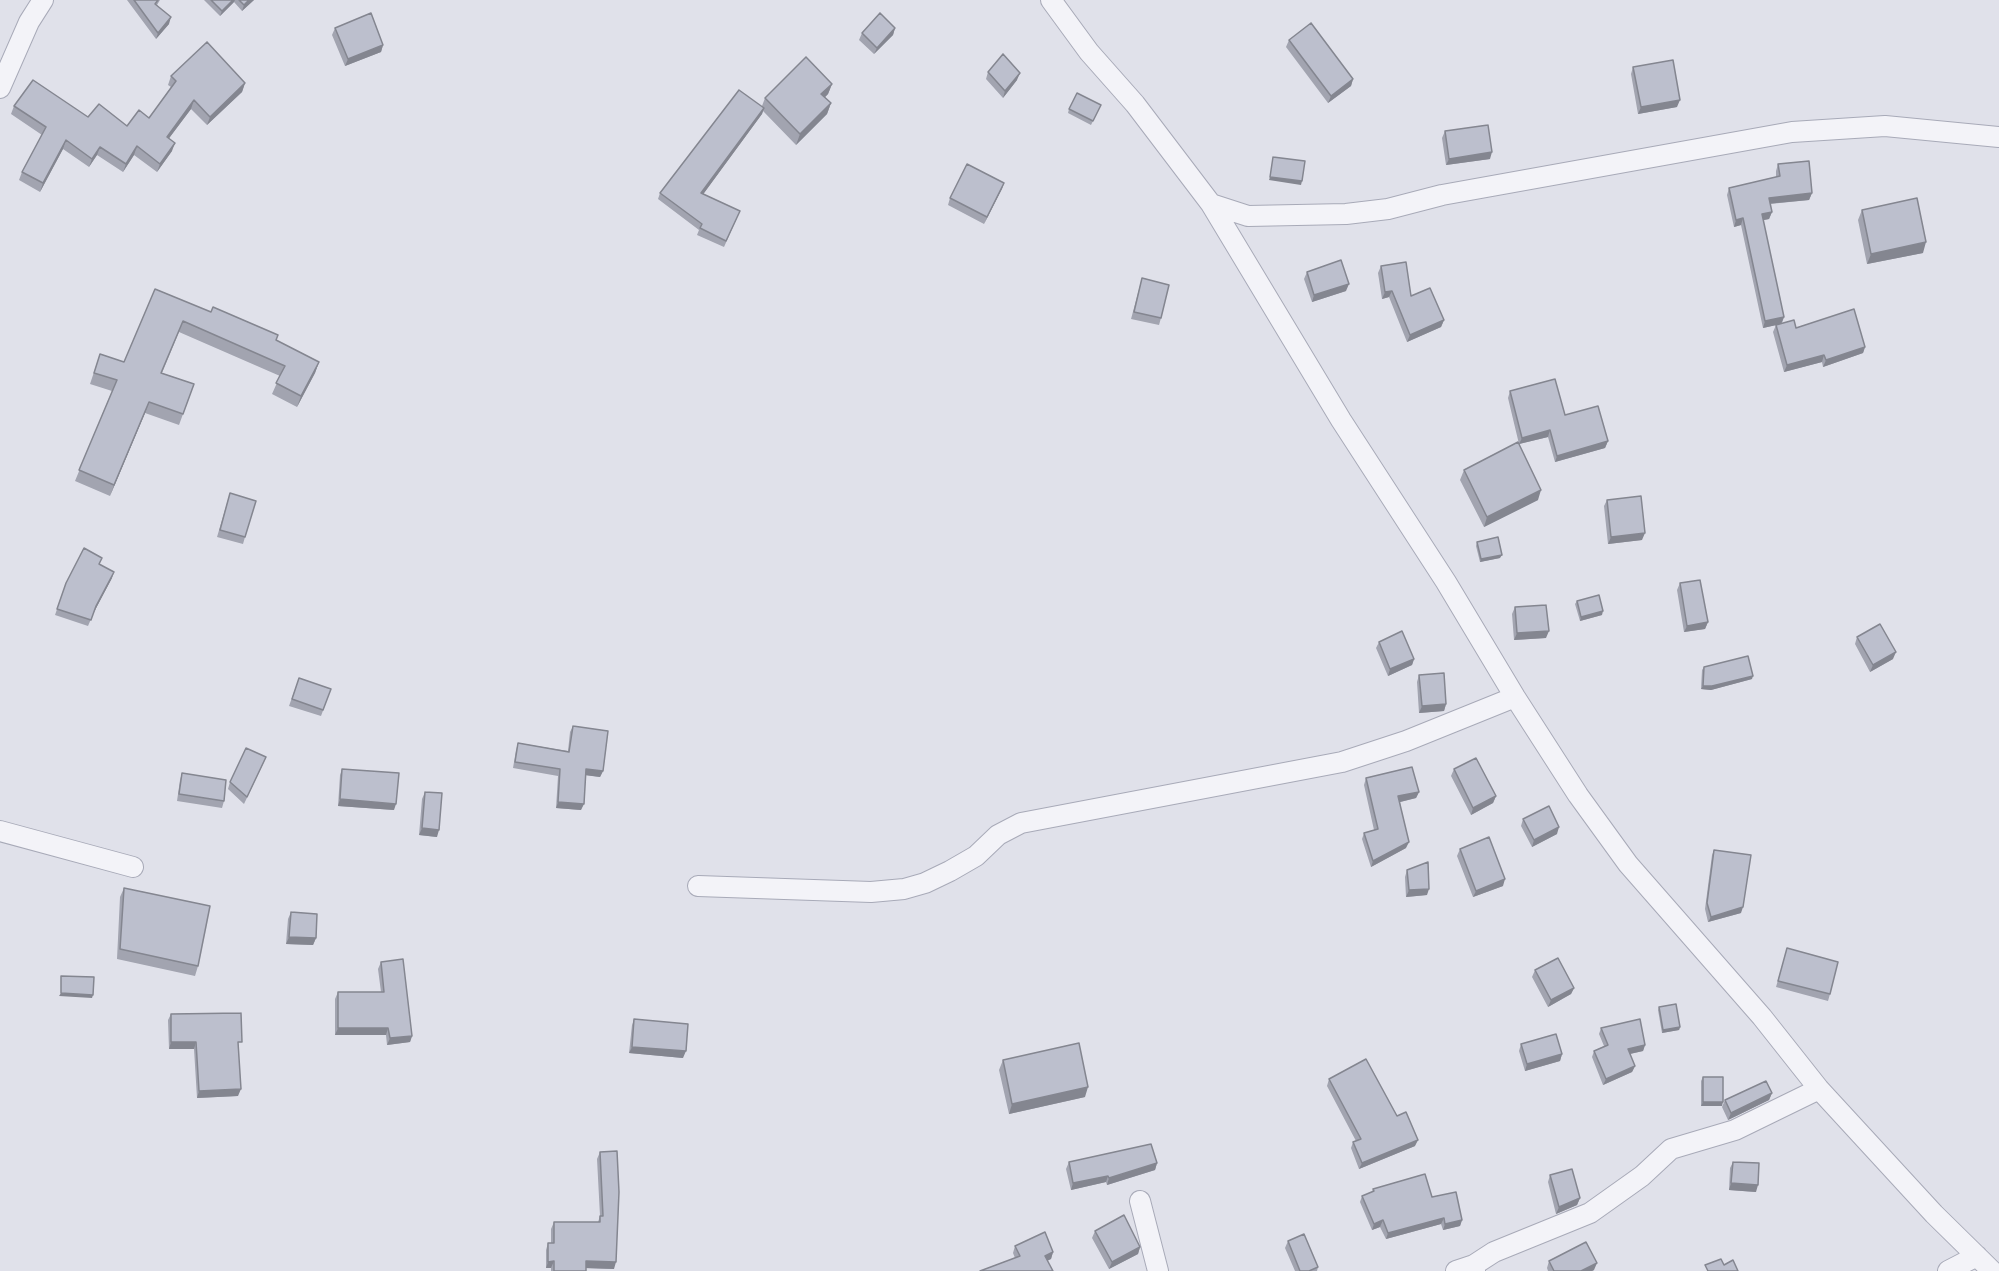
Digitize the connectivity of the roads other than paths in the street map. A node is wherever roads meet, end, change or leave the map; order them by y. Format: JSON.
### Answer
{"nodes":[{"id":1,"x":43,"y":0,"type":"edge"},
{"id":2,"x":1051,"y":0,"type":"edge"},
{"id":3,"x":0,"y":88,"type":"edge"},
{"id":4,"x":1999,"y":137,"type":"edge"},
{"id":5,"x":1211,"y":204,"type":"junction"},
{"id":6,"x":1515,"y":697,"type":"junction"},
{"id":7,"x":0,"y":831,"type":"edge"},
{"id":8,"x":133,"y":867,"type":"dead end"},
{"id":9,"x":698,"y":886,"type":"dead end"},
{"id":10,"x":1820,"y":1089,"type":"junction"},
{"id":11,"x":1140,"y":1201,"type":"dead end"},
{"id":12,"x":1977,"y":1256,"type":"junction"},
{"id":13,"x":1468,"y":1269,"type":"edge"},
{"id":14,"x":1158,"y":1271,"type":"edge"},
{"id":15,"x":1948,"y":1271,"type":"edge"},
{"id":16,"x":1992,"y":1271,"type":"edge"}],
"edges":[{"from":1,"to":3,"type":"street"},
{"from":2,"to":5,"type":"street"},
{"from":4,"to":5,"type":"street"},
{"from":5,"to":6,"type":"street"},
{"from":6,"to":9,"type":"street"},
{"from":6,"to":10,"type":"street"},
{"from":7,"to":8,"type":"street"},
{"from":10,"to":12,"type":"street"},
{"from":10,"to":13,"type":"street"},
{"from":11,"to":14,"type":"street"},
{"from":12,"to":15,"type":"street"},
{"from":12,"to":16,"type":"street"}]}
